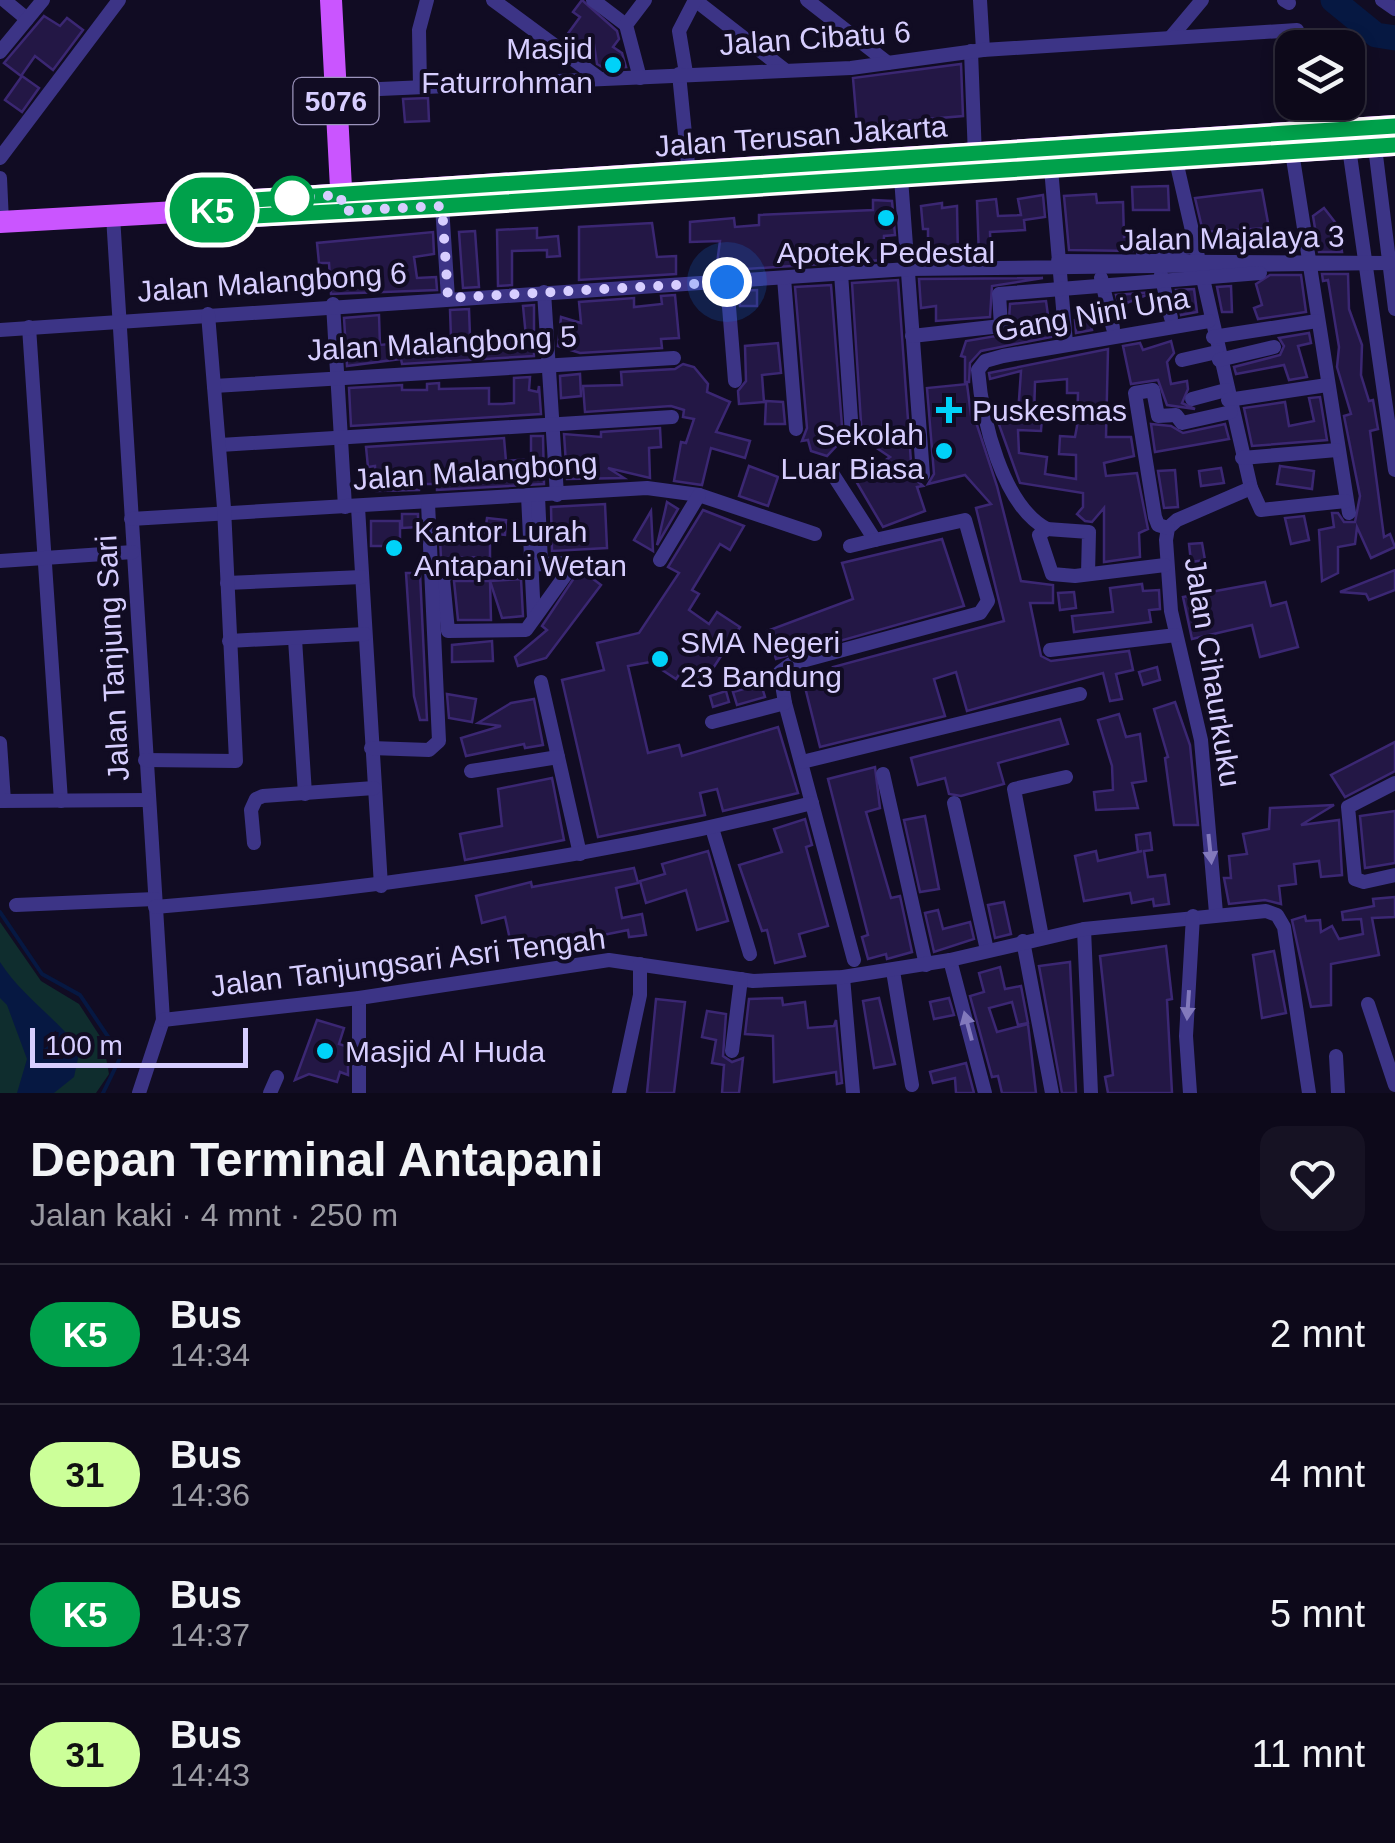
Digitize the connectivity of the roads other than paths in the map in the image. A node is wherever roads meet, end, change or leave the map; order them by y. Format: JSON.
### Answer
{"nodes":[{"id":1,"x":4,"y":0,"type":"edge"},
{"id":2,"x":43,"y":0,"type":"edge"},
{"id":3,"x":331,"y":0,"type":"edge"},
{"id":4,"x":426,"y":0,"type":"edge"},
{"id":5,"x":493,"y":0,"type":"edge"},
{"id":6,"x":593,"y":0,"type":"edge"},
{"id":7,"x":645,"y":0,"type":"edge"},
{"id":8,"x":695,"y":0,"type":"edge"},
{"id":9,"x":807,"y":0,"type":"edge"},
{"id":10,"x":980,"y":0,"type":"edge"},
{"id":11,"x":1202,"y":0,"type":"edge"},
{"id":12,"x":1382,"y":0,"type":"edge"},
{"id":13,"x":112,"y":2,"type":"edge"},
{"id":14,"x":1395,"y":10,"type":"edge"},
{"id":15,"x":27,"y":19,"type":"junction"},
{"id":16,"x":626,"y":25,"type":"junction"},
{"id":17,"x":1275,"y":31,"type":"edge"},
{"id":18,"x":1171,"y":37,"type":"junction"},
{"id":19,"x":977,"y":50,"type":"junction"},
{"id":20,"x":0,"y":52,"type":"edge"},
{"id":21,"x":888,"y":63,"type":"junction"},
{"id":22,"x":785,"y":71,"type":"junction"},
{"id":23,"x":682,"y":74,"type":"junction"},
{"id":24,"x":640,"y":78,"type":"junction"},
{"id":25,"x":600,"y":79,"type":"junction"},
{"id":26,"x":420,"y":87,"type":"junction"},
{"id":27,"x":336,"y":91,"type":"junction"},
{"id":28,"x":1395,"y":126,"type":"edge"},
{"id":29,"x":1291,"y":143,"type":"junction"},
{"id":30,"x":1385,"y":146,"type":"edge"},
{"id":31,"x":1349,"y":148,"type":"junction"},
{"id":32,"x":1174,"y":150,"type":"junction"},
{"id":33,"x":0,"y":158,"type":"edge"},
{"id":34,"x":976,"y":164,"type":"junction"},
{"id":35,"x":1050,"y":168,"type":"junction"},
{"id":36,"x":689,"y":174,"type":"junction"},
{"id":37,"x":0,"y":178,"type":"edge"},
{"id":38,"x":902,"y":178,"type":"junction"},
{"id":39,"x":518,"y":194,"type":"junction"},
{"id":40,"x":342,"y":203,"type":"junction"},
{"id":41,"x":442,"y":206,"type":"junction"},
{"id":42,"x":114,"y":216,"type":"junction"},
{"id":43,"x":1,"y":222,"type":"edge"},
{"id":44,"x":1194,"y":247,"type":"junction"},
{"id":45,"x":1156,"y":252,"type":"junction"},
{"id":46,"x":1096,"y":258,"type":"junction"},
{"id":47,"x":1058,"y":261,"type":"junction"},
{"id":48,"x":1389,"y":263,"type":"junction"},
{"id":49,"x":908,"y":269,"type":"junction"},
{"id":50,"x":841,"y":273,"type":"junction"},
{"id":51,"x":784,"y":278,"type":"junction"},
{"id":52,"x":727,"y":282,"type":"junction"},
{"id":53,"x":544,"y":292,"type":"junction"},
{"id":54,"x":448,"y":298,"type":"junction"},
{"id":55,"x":333,"y":304,"type":"junction"},
{"id":56,"x":1395,"y":308,"type":"edge"},
{"id":57,"x":208,"y":314,"type":"junction"},
{"id":58,"x":1171,"y":318,"type":"dead end"},
{"id":59,"x":120,"y":320,"type":"junction"},
{"id":60,"x":1209,"y":320,"type":"junction"},
{"id":61,"x":1317,"y":321,"type":"junction"},
{"id":62,"x":29,"y":327,"type":"junction"},
{"id":63,"x":1113,"y":328,"type":"dead end"},
{"id":64,"x":0,"y":330,"type":"edge"},
{"id":65,"x":912,"y":336,"type":"junction"},
{"id":66,"x":1066,"y":343,"type":"junction"},
{"id":67,"x":1274,"y":347,"type":"dead end"},
{"id":68,"x":1216,"y":349,"type":"junction"},
{"id":69,"x":674,"y":358,"type":"dead end"},
{"id":70,"x":1182,"y":360,"type":"dead end"},
{"id":71,"x":547,"y":364,"type":"junction"},
{"id":72,"x":336,"y":376,"type":"junction"},
{"id":73,"x":734,"y":381,"type":"dead end"},
{"id":74,"x":1327,"y":385,"type":"junction"},
{"id":75,"x":214,"y":386,"type":"junction"},
{"id":76,"x":1192,"y":399,"type":"dead end"},
{"id":77,"x":1228,"y":401,"type":"junction"},
{"id":78,"x":672,"y":416,"type":"dead end"},
{"id":79,"x":551,"y":425,"type":"junction"},
{"id":80,"x":796,"y":429,"type":"dead end"},
{"id":81,"x":852,"y":434,"type":"dead end"},
{"id":82,"x":340,"y":438,"type":"junction"},
{"id":83,"x":220,"y":445,"type":"junction"},
{"id":84,"x":1337,"y":450,"type":"junction"},
{"id":85,"x":1242,"y":458,"type":"junction"},
{"id":86,"x":830,"y":470,"type":"dead end"},
{"id":87,"x":1395,"y":470,"type":"edge"},
{"id":88,"x":923,"y":475,"type":"dead end"},
{"id":89,"x":1251,"y":488,"type":"junction"},
{"id":90,"x":557,"y":494,"type":"junction"},
{"id":91,"x":699,"y":495,"type":"junction"},
{"id":92,"x":533,"y":496,"type":"junction"},
{"id":93,"x":428,"y":503,"type":"junction"},
{"id":94,"x":352,"y":507,"type":"junction"},
{"id":95,"x":225,"y":514,"type":"junction"},
{"id":96,"x":131,"y":519,"type":"junction"},
{"id":97,"x":1168,"y":528,"type":"junction"},
{"id":98,"x":1047,"y":529,"type":"junction"},
{"id":99,"x":815,"y":534,"type":"dead end"},
{"id":100,"x":874,"y":540,"type":"junction"},
{"id":101,"x":850,"y":546,"type":"dead end"},
{"id":102,"x":133,"y":552,"type":"junction"},
{"id":103,"x":46,"y":559,"type":"junction"},
{"id":104,"x":660,"y":560,"type":"dead end"},
{"id":105,"x":0,"y":561,"type":"edge"},
{"id":106,"x":536,"y":564,"type":"junction"},
{"id":107,"x":1166,"y":565,"type":"junction"},
{"id":108,"x":1088,"y":574,"type":"junction"},
{"id":109,"x":362,"y":577,"type":"junction"},
{"id":110,"x":227,"y":583,"type":"junction"},
{"id":111,"x":534,"y":619,"type":"junction"},
{"id":112,"x":364,"y":634,"type":"junction"},
{"id":113,"x":1176,"y":636,"type":"junction"},
{"id":114,"x":295,"y":639,"type":"junction"},
{"id":115,"x":229,"y":641,"type":"junction"},
{"id":116,"x":1050,"y":650,"type":"dead end"},
{"id":117,"x":540,"y":682,"type":"dead end"},
{"id":118,"x":1080,"y":694,"type":"dead end"},
{"id":119,"x":784,"y":702,"type":"junction"},
{"id":120,"x":712,"y":722,"type":"dead end"},
{"id":121,"x":0,"y":743,"type":"edge"},
{"id":122,"x":372,"y":755,"type":"junction"},
{"id":123,"x":558,"y":757,"type":"junction"},
{"id":124,"x":146,"y":760,"type":"junction"},
{"id":125,"x":802,"y":762,"type":"junction"},
{"id":126,"x":471,"y":771,"type":"dead end"},
{"id":127,"x":883,"y":774,"type":"dead end"},
{"id":128,"x":1066,"y":777,"type":"dead end"},
{"id":129,"x":1395,"y":782,"type":"edge"},
{"id":130,"x":374,"y":788,"type":"junction"},
{"id":131,"x":304,"y":794,"type":"junction"},
{"id":132,"x":148,"y":800,"type":"junction"},
{"id":133,"x":2,"y":801,"type":"edge"},
{"id":134,"x":61,"y":801,"type":"junction"},
{"id":135,"x":954,"y":802,"type":"dead end"},
{"id":136,"x":812,"y":803,"type":"junction"},
{"id":137,"x":712,"y":828,"type":"junction"},
{"id":138,"x":254,"y":843,"type":"dead end"},
{"id":139,"x":580,"y":854,"type":"junction"},
{"id":140,"x":1395,"y":875,"type":"edge"},
{"id":141,"x":381,"y":886,"type":"junction"},
{"id":142,"x":155,"y":903,"type":"junction"},
{"id":143,"x":16,"y":905,"type":"dead end"},
{"id":144,"x":1216,"y":913,"type":"junction"},
{"id":145,"x":1193,"y":916,"type":"junction"},
{"id":146,"x":1084,"y":930,"type":"junction"},
{"id":147,"x":1042,"y":937,"type":"junction"},
{"id":148,"x":1023,"y":941,"type":"junction"},
{"id":149,"x":987,"y":950,"type":"junction"},
{"id":150,"x":750,"y":954,"type":"dead end"},
{"id":151,"x":854,"y":960,"type":"dead end"},
{"id":152,"x":950,"y":960,"type":"junction"},
{"id":153,"x":926,"y":964,"type":"junction"},
{"id":154,"x":640,"y":968,"type":"junction"},
{"id":155,"x":893,"y":970,"type":"junction"},
{"id":156,"x":741,"y":979,"type":"junction"},
{"id":157,"x":843,"y":980,"type":"junction"},
{"id":158,"x":358,"y":998,"type":"junction"},
{"id":159,"x":1368,"y":1004,"type":"dead end"},
{"id":160,"x":163,"y":1020,"type":"junction"},
{"id":161,"x":732,"y":1051,"type":"dead end"},
{"id":162,"x":1336,"y":1056,"type":"dead end"},
{"id":163,"x":277,"y":1077,"type":"dead end"},
{"id":164,"x":912,"y":1085,"type":"dead end"},
{"id":165,"x":1395,"y":1086,"type":"edge"},
{"id":166,"x":139,"y":1093,"type":"edge"},
{"id":167,"x":270,"y":1093,"type":"edge"},
{"id":168,"x":359,"y":1093,"type":"edge"},
{"id":169,"x":619,"y":1093,"type":"edge"},
{"id":170,"x":853,"y":1093,"type":"edge"},
{"id":171,"x":985,"y":1093,"type":"edge"},
{"id":172,"x":1052,"y":1093,"type":"edge"},
{"id":173,"x":1091,"y":1093,"type":"edge"},
{"id":174,"x":1190,"y":1093,"type":"edge"},
{"id":175,"x":1310,"y":1093,"type":"edge"},
{"id":176,"x":1338,"y":1093,"type":"edge"}],
"edges":[{"from":1,"to":15,"type":"street"},
{"from":2,"to":15,"type":"street"},
{"from":3,"to":27,"type":"main road","number":"5076"},
{"from":4,"to":26,"type":"street"},
{"from":5,"to":25,"type":"street"},
{"from":6,"to":16,"type":"street"},
{"from":7,"to":16,"type":"street"},
{"from":8,"to":22,"type":"street"},
{"from":8,"to":23,"type":"street"},
{"from":9,"to":21,"type":"street"},
{"from":10,"to":19,"type":"street"},
{"from":11,"to":18,"type":"street"},
{"from":12,"to":14,"type":"street"},
{"from":13,"to":33,"type":"street"},
{"from":15,"to":20,"type":"street"},
{"from":16,"to":24,"type":"street"},
{"from":17,"to":18,"type":"street","name":"Jalan Cibatu 6"},
{"from":18,"to":19,"type":"street","name":"Jalan Cibatu 6"},
{"from":19,"to":21,"type":"street","name":"Jalan Cibatu 6"},
{"from":19,"to":34,"type":"street"},
{"from":21,"to":22,"type":"street","name":"Jalan Cibatu 6"},
{"from":22,"to":23,"type":"street","name":"Jalan Cibatu 6"},
{"from":23,"to":24,"type":"street","name":"Jalan Cibatu 6"},
{"from":23,"to":36,"type":"street"},
{"from":24,"to":25,"type":"street","name":"Jalan Cibatu 6"},
{"from":25,"to":26,"type":"street","name":"Jalan Cibatu 6"},
{"from":26,"to":27,"type":"street","name":"Jalan Cibatu 6"},
{"from":27,"to":40,"type":"main road","number":"5076"},
{"from":28,"to":29,"type":"main road","name":"Jalan Terusan Jakarta"},
{"from":29,"to":31,"type":"main road","name":"Jalan Terusan Jakarta"},
{"from":29,"to":32,"type":"main road","name":"Jalan Terusan Jakarta"},
{"from":29,"to":61,"type":"street"},
{"from":30,"to":31,"type":"main road","name":"Jalan Terusan Jakarta"},
{"from":30,"to":48,"type":"street"},
{"from":31,"to":87,"type":"street"},
{"from":32,"to":34,"type":"main road","name":"Jalan Terusan Jakarta"},
{"from":32,"to":35,"type":"main road","name":"Jalan Terusan Jakarta"},
{"from":32,"to":44,"type":"street"},
{"from":34,"to":35,"type":"main road","name":"Jalan Terusan Jakarta"},
{"from":34,"to":36,"type":"main road","name":"Jalan Terusan Jakarta"},
{"from":34,"to":38,"type":"main road","name":"Jalan Terusan Jakarta"},
{"from":35,"to":47,"type":"street"},
{"from":36,"to":39,"type":"main road","name":"Jalan Terusan Jakarta"},
{"from":37,"to":43,"type":"street"},
{"from":38,"to":39,"type":"main road","name":"Jalan Terusan Jakarta"},
{"from":38,"to":49,"type":"street"},
{"from":39,"to":40,"type":"main road","name":"Jalan Terusan Jakarta"},
{"from":39,"to":41,"type":"main road","name":"Jalan Terusan Jakarta"},
{"from":40,"to":41,"type":"main road","name":"Jalan Terusan Jakarta"},
{"from":40,"to":42,"type":"main road","name":"Jalan Terusan Jakarta"},
{"from":41,"to":54,"type":"street"},
{"from":42,"to":43,"type":"main road","name":"Jalan Terusan Jakarta"},
{"from":42,"to":59,"type":"street","name":"Jalan Tanjung Sari"},
{"from":44,"to":45,"type":"street","name":"Jalan Majalaya 3"},
{"from":44,"to":60,"type":"street"},
{"from":45,"to":46,"type":"street","name":"Jalan Majalaya 3"},
{"from":45,"to":58,"type":"street"},
{"from":46,"to":47,"type":"street","name":"Jalan Majalaya 3"},
{"from":46,"to":63,"type":"street"},
{"from":47,"to":48,"type":"street","name":"Jalan Majalaya 3"},
{"from":47,"to":66,"type":"street"},
{"from":48,"to":49,"type":"street","name":"Jalan Majalaya 3"},
{"from":48,"to":56,"type":"street"},
{"from":48,"to":65,"type":"street"},
{"from":49,"to":50,"type":"street","name":"Jalan Malangbong 6"},
{"from":49,"to":65,"type":"street"},
{"from":50,"to":51,"type":"street","name":"Jalan Malangbong 6"},
{"from":50,"to":81,"type":"street"},
{"from":51,"to":52,"type":"street","name":"Jalan Malangbong 6"},
{"from":51,"to":80,"type":"street"},
{"from":52,"to":53,"type":"street","name":"Jalan Malangbong 6"},
{"from":52,"to":73,"type":"street"},
{"from":53,"to":54,"type":"street","name":"Jalan Malangbong 6"},
{"from":53,"to":71,"type":"street"},
{"from":54,"to":55,"type":"street","name":"Jalan Malangbong 6"},
{"from":55,"to":57,"type":"street","name":"Jalan Malangbong 6"},
{"from":55,"to":72,"type":"street"},
{"from":57,"to":59,"type":"street","name":"Jalan Malangbong 6"},
{"from":57,"to":75,"type":"street"},
{"from":59,"to":62,"type":"street","name":"Jalan Malangbong 6"},
{"from":59,"to":96,"type":"street","name":"Jalan Tanjung Sari"},
{"from":60,"to":66,"type":"street","name":"Gang Nini Una"},
{"from":60,"to":68,"type":"street"},
{"from":61,"to":68,"type":"street"},
{"from":61,"to":74,"type":"street"},
{"from":62,"to":64,"type":"street","name":"Jalan Malangbong 6"},
{"from":62,"to":103,"type":"street"},
{"from":65,"to":88,"type":"street"},
{"from":66,"to":98,"type":"street","name":"Gang Nini Una"},
{"from":67,"to":68,"type":"street"},
{"from":68,"to":70,"type":"street"},
{"from":68,"to":77,"type":"street"},
{"from":69,"to":71,"type":"street","name":"Jalan Malangbong 5"},
{"from":71,"to":72,"type":"street","name":"Jalan Malangbong 5"},
{"from":71,"to":79,"type":"street"},
{"from":72,"to":75,"type":"street","name":"Jalan Malangbong 5"},
{"from":72,"to":82,"type":"street"},
{"from":74,"to":77,"type":"street"},
{"from":74,"to":84,"type":"street"},
{"from":75,"to":83,"type":"street"},
{"from":76,"to":77,"type":"street"},
{"from":77,"to":85,"type":"street"},
{"from":77,"to":97,"type":"street"},
{"from":78,"to":79,"type":"street"},
{"from":79,"to":82,"type":"street"},
{"from":79,"to":90,"type":"street"},
{"from":82,"to":83,"type":"street"},
{"from":82,"to":94,"type":"street"},
{"from":83,"to":95,"type":"street"},
{"from":84,"to":85,"type":"street"},
{"from":84,"to":89,"type":"street"},
{"from":85,"to":89,"type":"street"},
{"from":86,"to":100,"type":"street"},
{"from":89,"to":97,"type":"street","name":"Jalan Cihaurkuku"},
{"from":90,"to":91,"type":"street","name":"Jalan Malangbong"},
{"from":90,"to":92,"type":"street","name":"Jalan Malangbong"},
{"from":91,"to":99,"type":"street","name":"Jalan Malangbong"},
{"from":91,"to":104,"type":"street"},
{"from":92,"to":93,"type":"street","name":"Jalan Malangbong"},
{"from":92,"to":106,"type":"street"},
{"from":93,"to":94,"type":"street","name":"Jalan Malangbong"},
{"from":93,"to":122,"type":"street"},
{"from":94,"to":95,"type":"street","name":"Jalan Malangbong"},
{"from":94,"to":109,"type":"street"},
{"from":95,"to":96,"type":"street","name":"Jalan Malangbong"},
{"from":95,"to":110,"type":"street"},
{"from":96,"to":102,"type":"street","name":"Jalan Tanjung Sari"},
{"from":97,"to":107,"type":"street","name":"Jalan Cihaurkuku"},
{"from":98,"to":108,"type":"street"},
{"from":98,"to":108,"type":"street"},
{"from":100,"to":101,"type":"street"},
{"from":100,"to":119,"type":"street"},
{"from":102,"to":103,"type":"street"},
{"from":102,"to":124,"type":"street","name":"Jalan Tanjung Sari"},
{"from":103,"to":105,"type":"street"},
{"from":103,"to":134,"type":"street"},
{"from":106,"to":111,"type":"street"},
{"from":106,"to":111,"type":"street"},
{"from":106,"to":111,"type":"street"},
{"from":107,"to":108,"type":"street"},
{"from":107,"to":113,"type":"street","name":"Jalan Cihaurkuku"},
{"from":109,"to":110,"type":"street"},
{"from":109,"to":112,"type":"street"},
{"from":110,"to":115,"type":"street"},
{"from":112,"to":114,"type":"street"},
{"from":112,"to":122,"type":"street"},
{"from":113,"to":116,"type":"street"},
{"from":113,"to":144,"type":"street","name":"Jalan Cihaurkuku","one_way":true},
{"from":114,"to":115,"type":"street"},
{"from":114,"to":131,"type":"street"},
{"from":115,"to":124,"type":"street"},
{"from":117,"to":123,"type":"street"},
{"from":118,"to":125,"type":"street"},
{"from":119,"to":120,"type":"street"},
{"from":119,"to":125,"type":"street"},
{"from":121,"to":133,"type":"street"},
{"from":122,"to":130,"type":"street"},
{"from":123,"to":126,"type":"street"},
{"from":123,"to":139,"type":"street"},
{"from":124,"to":132,"type":"street","name":"Jalan Tanjung Sari"},
{"from":125,"to":136,"type":"street"},
{"from":127,"to":153,"type":"street"},
{"from":128,"to":147,"type":"street"},
{"from":129,"to":140,"type":"street"},
{"from":130,"to":131,"type":"street"},
{"from":130,"to":141,"type":"street"},
{"from":131,"to":138,"type":"street"},
{"from":132,"to":134,"type":"street"},
{"from":132,"to":142,"type":"street","name":"Jalan Tanjung Sari"},
{"from":133,"to":134,"type":"street"},
{"from":135,"to":149,"type":"street"},
{"from":136,"to":137,"type":"street"},
{"from":136,"to":151,"type":"street"},
{"from":137,"to":139,"type":"street"},
{"from":137,"to":150,"type":"street"},
{"from":139,"to":141,"type":"street"},
{"from":141,"to":142,"type":"street"},
{"from":142,"to":143,"type":"street"},
{"from":142,"to":160,"type":"street","name":"Jalan Tanjung Sari"},
{"from":144,"to":145,"type":"street","name":"Jalan Tanjungsari Asri Tengah"},
{"from":144,"to":175,"type":"street","name":"Jalan Tanjungsari Asri Tengah"},
{"from":145,"to":146,"type":"street","name":"Jalan Tanjungsari Asri Tengah"},
{"from":145,"to":174,"type":"street","one_way":true},
{"from":146,"to":147,"type":"street","name":"Jalan Tanjungsari Asri Tengah"},
{"from":146,"to":173,"type":"street"},
{"from":147,"to":148,"type":"street","name":"Jalan Tanjungsari Asri Tengah"},
{"from":148,"to":149,"type":"street","name":"Jalan Tanjungsari Asri Tengah"},
{"from":148,"to":172,"type":"street"},
{"from":149,"to":152,"type":"street","name":"Jalan Tanjungsari Asri Tengah"},
{"from":152,"to":153,"type":"street","name":"Jalan Tanjungsari Asri Tengah"},
{"from":171,"to":152,"type":"street","one_way":true},
{"from":153,"to":155,"type":"street","name":"Jalan Tanjungsari Asri Tengah"},
{"from":154,"to":156,"type":"street","name":"Jalan Tanjungsari Asri Tengah"},
{"from":154,"to":158,"type":"street","name":"Jalan Tanjungsari Asri Tengah"},
{"from":154,"to":169,"type":"street"},
{"from":155,"to":157,"type":"street","name":"Jalan Tanjungsari Asri Tengah"},
{"from":155,"to":164,"type":"street"},
{"from":156,"to":157,"type":"street","name":"Jalan Tanjungsari Asri Tengah"},
{"from":156,"to":161,"type":"street"},
{"from":157,"to":170,"type":"street"},
{"from":158,"to":160,"type":"street","name":"Jalan Tanjungsari Asri Tengah"},
{"from":158,"to":168,"type":"street"},
{"from":159,"to":165,"type":"street"},
{"from":160,"to":166,"type":"street","name":"Jalan Tanjung Sari"},
{"from":162,"to":176,"type":"street"},
{"from":163,"to":167,"type":"street"}]}
